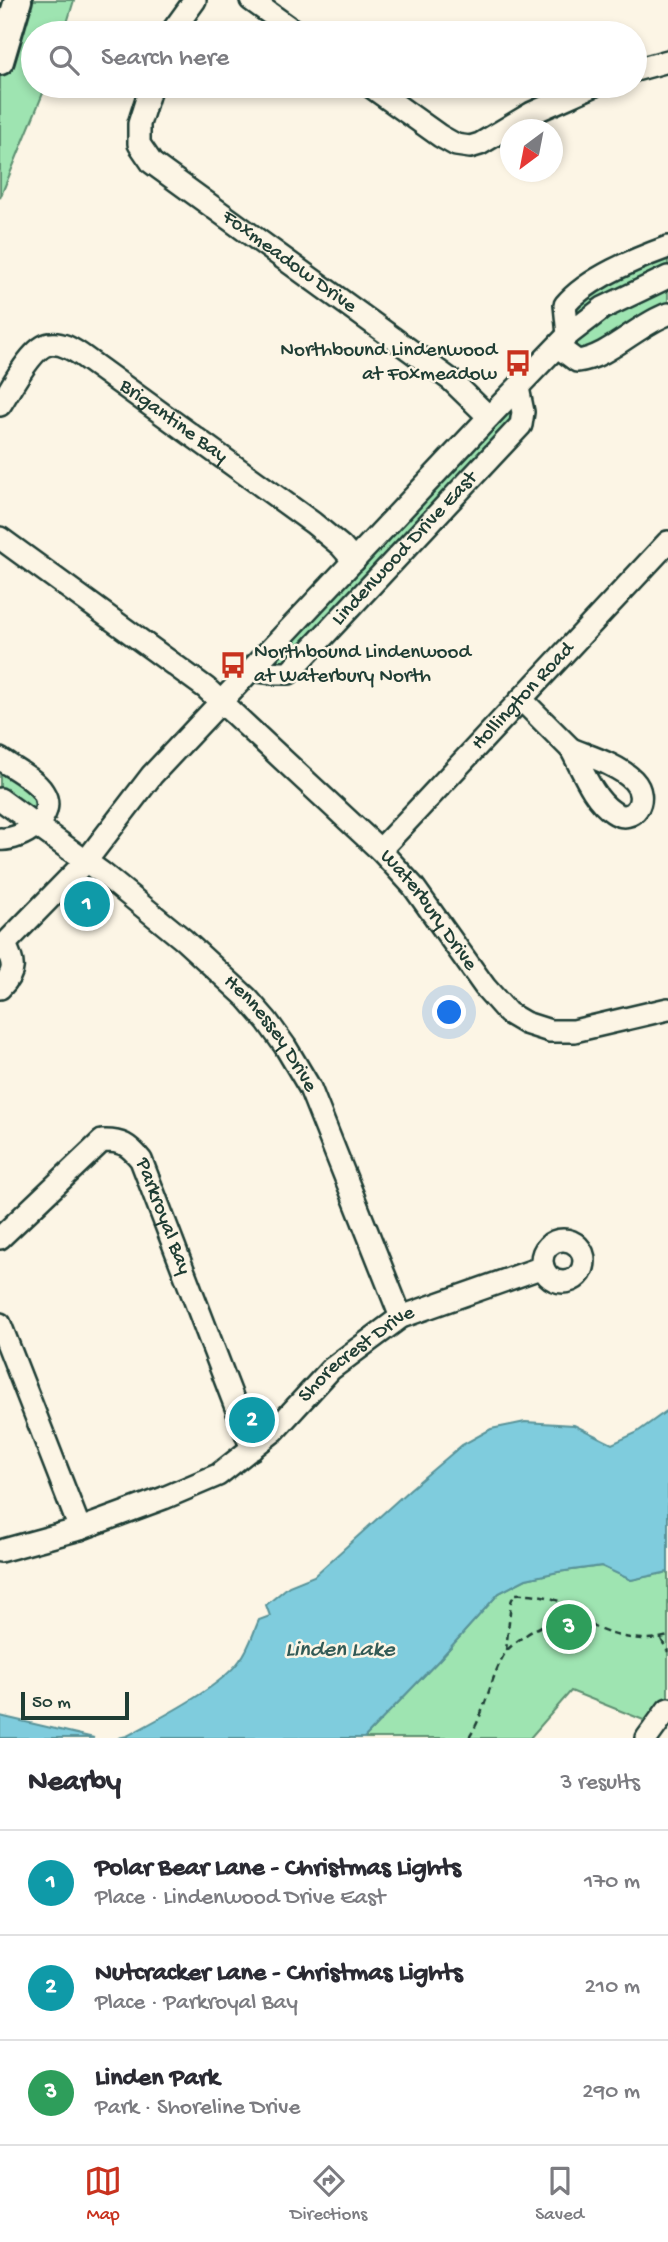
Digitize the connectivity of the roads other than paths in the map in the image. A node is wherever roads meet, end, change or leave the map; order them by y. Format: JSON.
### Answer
{"nodes":[{"id":1,"x":19,"y":0,"type":"edge"},
{"id":2,"x":194,"y":0,"type":"edge"},
{"id":3,"x":251,"y":0,"type":"edge"},
{"id":4,"x":179,"y":21,"type":"edge"},
{"id":5,"x":280,"y":21,"type":"edge"},
{"id":6,"x":0,"y":61,"type":"edge"},
{"id":7,"x":668,"y":61,"type":"edge"},
{"id":8,"x":647,"y":67,"type":"edge"},
{"id":9,"x":147,"y":98,"type":"edge"},
{"id":10,"x":387,"y":98,"type":"edge"},
{"id":11,"x":566,"y":98,"type":"edge"},
{"id":12,"x":668,"y":247,"type":"edge"},
{"id":13,"x":668,"y":276,"type":"edge"},
{"id":14,"x":668,"y":314,"type":"edge"},
{"id":15,"x":563,"y":341,"type":"junction"},
{"id":16,"x":517,"y":388,"type":"junction"},
{"id":17,"x":0,"y":405,"type":"edge"},
{"id":18,"x":489,"y":416,"type":"junction"},
{"id":19,"x":0,"y":538,"type":"edge"},
{"id":20,"x":668,"y":542,"type":"edge"},
{"id":21,"x":354,"y":561,"type":"junction"},
{"id":22,"x":251,"y":670,"type":"junction"},
{"id":23,"x":521,"y":699,"type":"junction"},
{"id":24,"x":221,"y":702,"type":"junction"},
{"id":25,"x":571,"y":749,"type":"dead end"},
{"id":26,"x":0,"y":759,"type":"edge"},
{"id":27,"x":0,"y":799,"type":"edge"},
{"id":28,"x":36,"y":826,"type":"junction"},
{"id":29,"x":0,"y":839,"type":"edge"},
{"id":30,"x":380,"y":850,"type":"junction"},
{"id":31,"x":86,"y":862,"type":"junction"},
{"id":32,"x":2,"y":947,"type":"edge"},
{"id":33,"x":0,"y":988,"type":"edge"},
{"id":34,"x":668,"y":1009,"type":"edge"},
{"id":35,"x":0,"y":1238,"type":"edge"},
{"id":36,"x":543,"y":1267,"type":"dead end"},
{"id":37,"x":401,"y":1317,"type":"junction"},
{"id":38,"x":0,"y":1324,"type":"edge"},
{"id":39,"x":252,"y":1449,"type":"junction"},
{"id":40,"x":80,"y":1529,"type":"junction"},
{"id":41,"x":0,"y":1551,"type":"edge"},
{"id":42,"x":668,"y":1709,"type":"edge"},
{"id":43,"x":647,"y":1738,"type":"edge"}],
"edges":[{"from":1,"to":6,"type":"main road"},
{"from":2,"to":4,"type":"street"},
{"from":3,"to":5,"type":"street"},
{"from":7,"to":8,"type":"street"},
{"from":9,"to":18,"type":"street","name":"Foxmeadow Drive"},
{"from":10,"to":11,"type":"street"},
{"from":12,"to":15,"type":"street"},
{"from":13,"to":15,"type":"street","name":"Lindenwood Drive East"},
{"from":14,"to":15,"type":"street"},
{"from":15,"to":16,"type":"street","name":"Lindenwood Drive East"},
{"from":16,"to":18,"type":"street","name":"Lindenwood Drive East"},
{"from":16,"to":22,"type":"street","name":"Lindenwood Drive East"},
{"from":17,"to":21,"type":"street","name":"Brigantine Bay"},
{"from":18,"to":21,"type":"street","name":"Lindenwood Drive East"},
{"from":19,"to":24,"type":"street"},
{"from":20,"to":23,"type":"street","name":"Hollington Road"},
{"from":21,"to":22,"type":"street","name":"Lindenwood Drive East"},
{"from":22,"to":24,"type":"street","name":"Lindenwood Drive East"},
{"from":23,"to":25,"type":"street"},
{"from":23,"to":30,"type":"street","name":"Hollington Road"},
{"from":24,"to":30,"type":"street","name":"Waterbury Drive"},
{"from":24,"to":31,"type":"street","name":"Lindenwood Drive East"},
{"from":26,"to":28,"type":"street"},
{"from":27,"to":28,"type":"street","name":"Hennessey Drive"},
{"from":28,"to":29,"type":"street"},
{"from":28,"to":31,"type":"street","name":"Hennessey Drive"},
{"from":30,"to":34,"type":"street","name":"Waterbury Drive"},
{"from":31,"to":32,"type":"street","name":"Lindenwood Drive East"},
{"from":31,"to":37,"type":"street","name":"Hennessey Drive"},
{"from":32,"to":33,"type":"street","name":"Lindenwood Drive East"},
{"from":35,"to":39,"type":"street","name":"Parkroyal Bay"},
{"from":36,"to":37,"type":"street","name":"Shorecrest Drive"},
{"from":37,"to":39,"type":"street","name":"Shorecrest Drive"},
{"from":38,"to":40,"type":"street"},
{"from":39,"to":40,"type":"street","name":"Shorecrest Drive"},
{"from":40,"to":41,"type":"street","name":"Shorecrest Drive"},
{"from":42,"to":43,"type":"street"}]}
